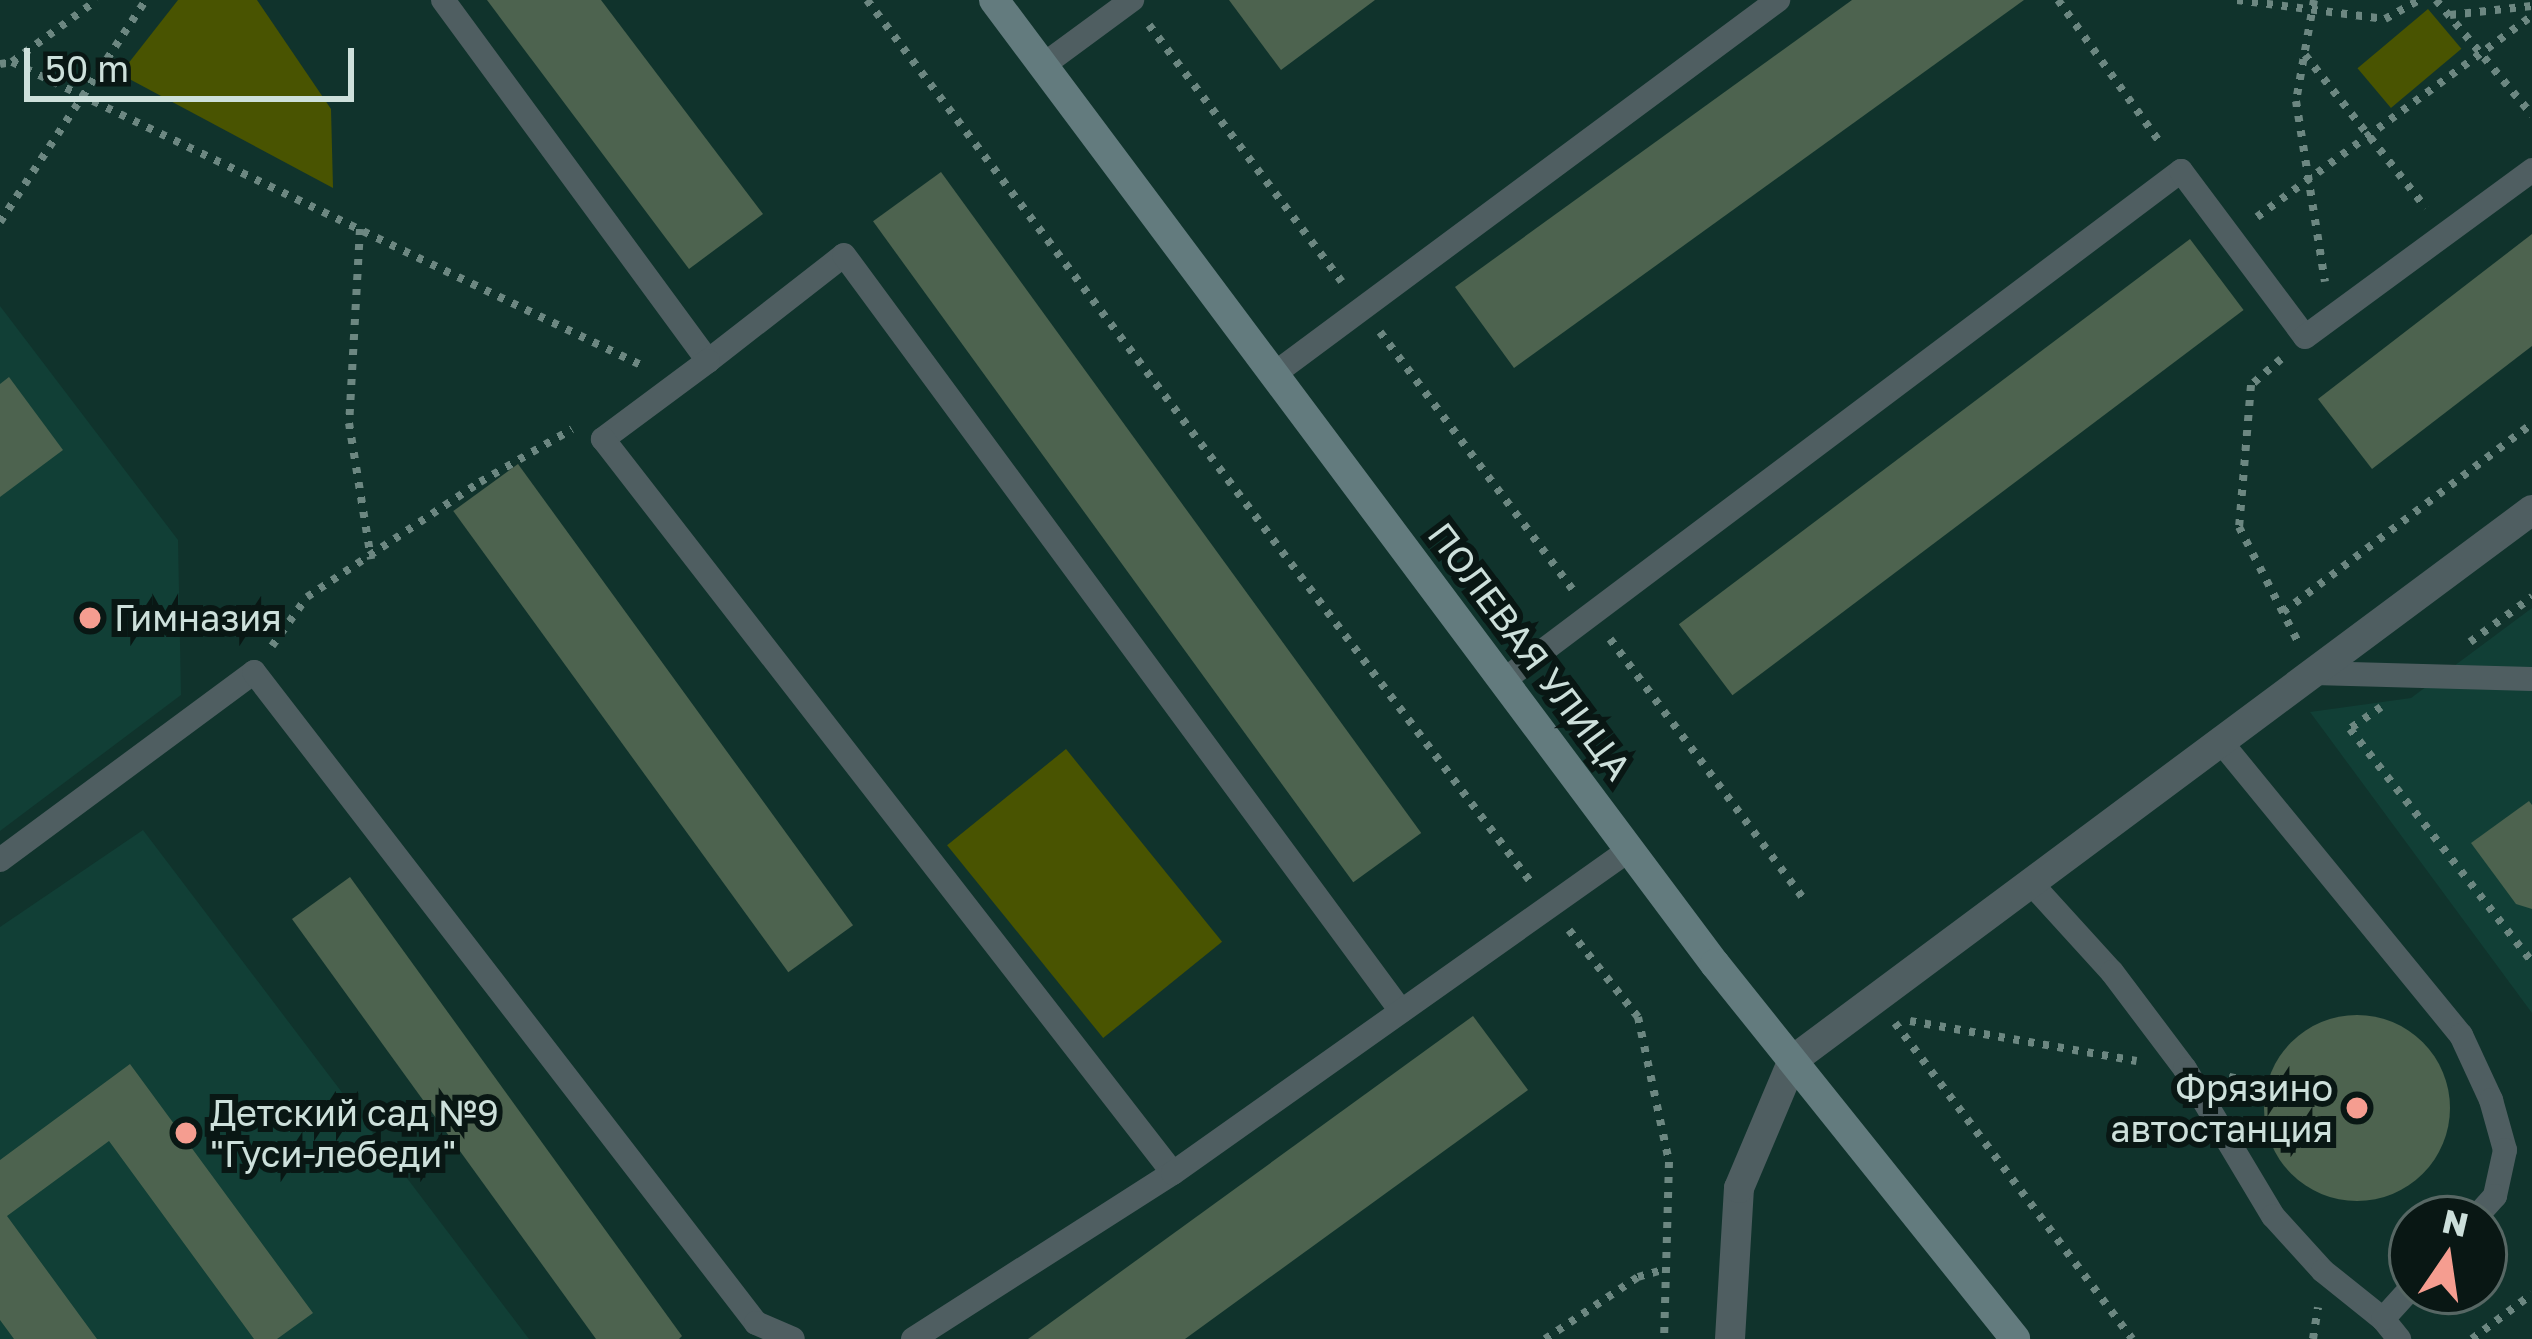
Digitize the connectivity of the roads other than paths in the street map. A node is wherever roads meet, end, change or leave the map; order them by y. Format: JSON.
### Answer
{"nodes":[{"id":1,"x":443,"y":0,"type":"edge"},
{"id":2,"x":994,"y":0,"type":"edge"},
{"id":3,"x":1778,"y":0,"type":"edge"},
{"id":4,"x":1131,"y":1,"type":"edge"},
{"id":5,"x":1042,"y":66,"type":"junction"},
{"id":6,"x":2532,"y":170,"type":"edge"},
{"id":7,"x":708,"y":361,"type":"junction"},
{"id":8,"x":1274,"y":374,"type":"junction"},
{"id":9,"x":2532,"y":510,"type":"edge"},
{"id":10,"x":2314,"y":673,"type":"junction"},
{"id":11,"x":2532,"y":679,"type":"edge"},
{"id":12,"x":1504,"y":680,"type":"junction"},
{"id":13,"x":2221,"y":742,"type":"junction"},
{"id":14,"x":1629,"y":850,"type":"junction"},
{"id":15,"x":0,"y":860,"type":"edge"},
{"id":16,"x":2030,"y":882,"type":"junction"},
{"id":17,"x":1401,"y":1011,"type":"junction"},
{"id":18,"x":1793,"y":1060,"type":"junction"},
{"id":19,"x":1173,"y":1173,"type":"junction"},
{"id":20,"x":2495,"y":1195,"type":"edge"},
{"id":21,"x":2391,"y":1329,"type":"edge"},
{"id":22,"x":793,"y":1339,"type":"edge"},
{"id":23,"x":913,"y":1339,"type":"edge"},
{"id":24,"x":1730,"y":1339,"type":"edge"},
{"id":25,"x":2015,"y":1339,"type":"edge"}],
"edges":[{"from":1,"to":7,"type":"lane"},
{"from":2,"to":5,"type":"street","name":"ПОЛЕВАЯ УЛИЦА"},
{"from":3,"to":8,"type":"lane"},
{"from":4,"to":5,"type":"lane"},
{"from":5,"to":8,"type":"street","name":"ПОЛЕВАЯ УЛИЦА"},
{"from":6,"to":12,"type":"lane"},
{"from":7,"to":17,"type":"lane"},
{"from":7,"to":19,"type":"lane"},
{"from":8,"to":12,"type":"street","name":"ПОЛЕВАЯ УЛИЦА"},
{"from":9,"to":10,"type":"street"},
{"from":10,"to":11,"type":"lane"},
{"from":10,"to":13,"type":"street"},
{"from":12,"to":14,"type":"street","name":"ПОЛЕВАЯ УЛИЦА"},
{"from":13,"to":16,"type":"street"},
{"from":13,"to":20,"type":"lane"},
{"from":14,"to":17,"type":"lane"},
{"from":14,"to":18,"type":"street","name":"ПОЛЕВАЯ УЛИЦА"},
{"from":15,"to":22,"type":"lane"},
{"from":16,"to":18,"type":"street"},
{"from":16,"to":21,"type":"lane"},
{"from":17,"to":19,"type":"lane"},
{"from":18,"to":24,"type":"street"},
{"from":18,"to":25,"type":"street","name":"ПОЛЕВАЯ УЛИЦА"},
{"from":19,"to":23,"type":"lane"}]}
